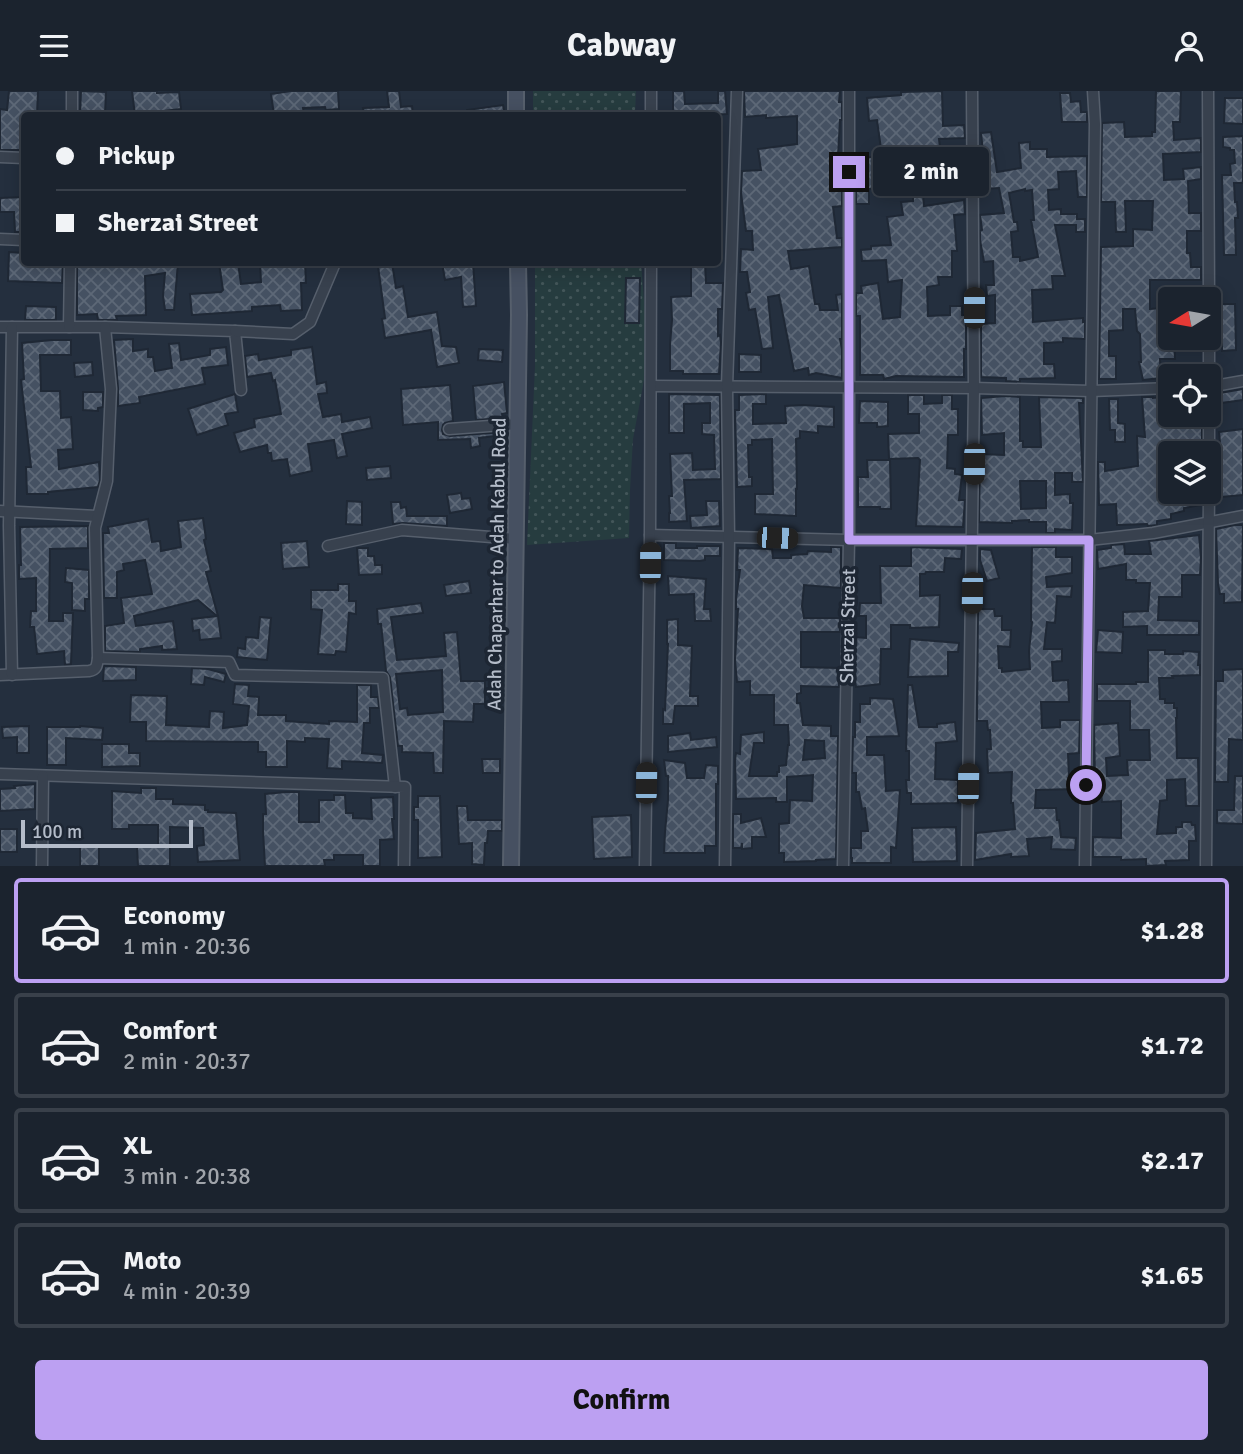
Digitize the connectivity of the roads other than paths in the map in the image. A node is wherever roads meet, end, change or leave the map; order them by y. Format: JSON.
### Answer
{"nodes":[{"id":1,"x":72,"y":91,"type":"edge"},
{"id":2,"x":516,"y":91,"type":"edge"},
{"id":3,"x":651,"y":91,"type":"edge"},
{"id":4,"x":737,"y":91,"type":"edge"},
{"id":5,"x":849,"y":91,"type":"edge"},
{"id":6,"x":972,"y":91,"type":"edge"},
{"id":7,"x":1093,"y":91,"type":"edge"},
{"id":8,"x":1208,"y":91,"type":"edge"},
{"id":9,"x":72,"y":112,"type":"edge"},
{"id":10,"x":516,"y":112,"type":"edge"},
{"id":11,"x":651,"y":112,"type":"edge"},
{"id":12,"x":0,"y":157,"type":"edge"},
{"id":13,"x":21,"y":158,"type":"edge"},
{"id":14,"x":0,"y":239,"type":"edge"},
{"id":15,"x":21,"y":240,"type":"edge"},
{"id":16,"x":70,"y":266,"type":"edge"},
{"id":17,"x":334,"y":266,"type":"edge"},
{"id":18,"x":518,"y":266,"type":"edge"},
{"id":19,"x":651,"y":266,"type":"edge"},
{"id":20,"x":1209,"y":287,"type":"edge"},
{"id":21,"x":0,"y":327,"type":"edge"},
{"id":22,"x":12,"y":327,"type":"junction"},
{"id":23,"x":69,"y":327,"type":"junction"},
{"id":24,"x":105,"y":327,"type":"junction"},
{"id":25,"x":235,"y":331,"type":"junction"},
{"id":26,"x":1243,"y":381,"type":"edge"},
{"id":27,"x":1221,"y":385,"type":"edge"},
{"id":28,"x":651,"y":386,"type":"junction"},
{"id":29,"x":727,"y":387,"type":"junction"},
{"id":30,"x":849,"y":388,"type":"junction"},
{"id":31,"x":974,"y":388,"type":"junction"},
{"id":32,"x":1158,"y":388,"type":"edge"},
{"id":33,"x":241,"y":390,"type":"dead end"},
{"id":34,"x":1091,"y":391,"type":"junction"},
{"id":35,"x":518,"y":424,"type":"junction"},
{"id":36,"x":449,"y":429,"type":"dead end"},
{"id":37,"x":1209,"y":504,"type":"edge"},
{"id":38,"x":5,"y":511,"type":"edge"},
{"id":39,"x":97,"y":516,"type":"junction"},
{"id":40,"x":1243,"y":516,"type":"edge"},
{"id":41,"x":1209,"y":523,"type":"junction"},
{"id":42,"x":650,"y":535,"type":"junction"},
{"id":43,"x":729,"y":537,"type":"junction"},
{"id":44,"x":516,"y":539,"type":"junction"},
{"id":45,"x":973,"y":539,"type":"junction"},
{"id":46,"x":849,"y":540,"type":"junction"},
{"id":47,"x":1089,"y":540,"type":"junction"},
{"id":48,"x":328,"y":546,"type":"dead end"},
{"id":49,"x":98,"y":658,"type":"junction"},
{"id":50,"x":0,"y":675,"type":"edge"},
{"id":51,"x":12,"y":675,"type":"junction"},
{"id":52,"x":0,"y":774,"type":"edge"},
{"id":53,"x":43,"y":776,"type":"junction"},
{"id":54,"x":394,"y":787,"type":"junction"},
{"id":55,"x":43,"y":866,"type":"edge"},
{"id":56,"x":404,"y":866,"type":"edge"},
{"id":57,"x":511,"y":866,"type":"edge"},
{"id":58,"x":645,"y":866,"type":"edge"},
{"id":59,"x":725,"y":866,"type":"edge"},
{"id":60,"x":843,"y":866,"type":"edge"},
{"id":61,"x":967,"y":866,"type":"edge"},
{"id":62,"x":1085,"y":866,"type":"edge"},
{"id":63,"x":1206,"y":866,"type":"edge"}],
"edges":[{"from":1,"to":9,"type":"street"},
{"from":2,"to":10,"type":"main road"},
{"from":3,"to":11,"type":"street"},
{"from":4,"to":29,"type":"street"},
{"from":5,"to":30,"type":"street","name":"Sherzai Street"},
{"from":6,"to":31,"type":"street"},
{"from":7,"to":34,"type":"street"},
{"from":8,"to":20,"type":"street"},
{"from":12,"to":13,"type":"street"},
{"from":14,"to":15,"type":"street"},
{"from":16,"to":23,"type":"street"},
{"from":17,"to":25,"type":"street"},
{"from":18,"to":35,"type":"main road","name":"Adah Chaparhar to Adah Kabul Road"},
{"from":19,"to":28,"type":"street"},
{"from":21,"to":22,"type":"street"},
{"from":22,"to":23,"type":"street"},
{"from":22,"to":38,"type":"street"},
{"from":23,"to":24,"type":"street"},
{"from":24,"to":25,"type":"street"},
{"from":24,"to":39,"type":"street"},
{"from":25,"to":33,"type":"street"},
{"from":26,"to":27,"type":"street"},
{"from":28,"to":29,"type":"street"},
{"from":28,"to":42,"type":"street"},
{"from":29,"to":30,"type":"street"},
{"from":29,"to":43,"type":"street"},
{"from":30,"to":31,"type":"street"},
{"from":30,"to":46,"type":"street","name":"Sherzai Street"},
{"from":31,"to":34,"type":"street"},
{"from":31,"to":45,"type":"street"},
{"from":32,"to":34,"type":"street"},
{"from":34,"to":47,"type":"street"},
{"from":35,"to":36,"type":"street"},
{"from":35,"to":44,"type":"main road","name":"Adah Chaparhar to Adah Kabul Road"},
{"from":37,"to":41,"type":"street"},
{"from":38,"to":39,"type":"street"},
{"from":38,"to":51,"type":"street"},
{"from":39,"to":49,"type":"street"},
{"from":40,"to":41,"type":"street"},
{"from":41,"to":47,"type":"street"},
{"from":41,"to":63,"type":"street"},
{"from":42,"to":43,"type":"street"},
{"from":42,"to":58,"type":"street"},
{"from":43,"to":46,"type":"street"},
{"from":43,"to":59,"type":"street"},
{"from":44,"to":48,"type":"street"},
{"from":44,"to":57,"type":"main road","name":"Adah Chaparhar to Adah Kabul Road"},
{"from":45,"to":46,"type":"street"},
{"from":45,"to":47,"type":"street"},
{"from":45,"to":61,"type":"street"},
{"from":46,"to":60,"type":"street","name":"Sherzai Street"},
{"from":47,"to":62,"type":"street"},
{"from":49,"to":51,"type":"street"},
{"from":49,"to":54,"type":"street"},
{"from":50,"to":51,"type":"street"},
{"from":52,"to":53,"type":"street"},
{"from":53,"to":54,"type":"street"},
{"from":53,"to":55,"type":"street"},
{"from":54,"to":56,"type":"street"}]}
